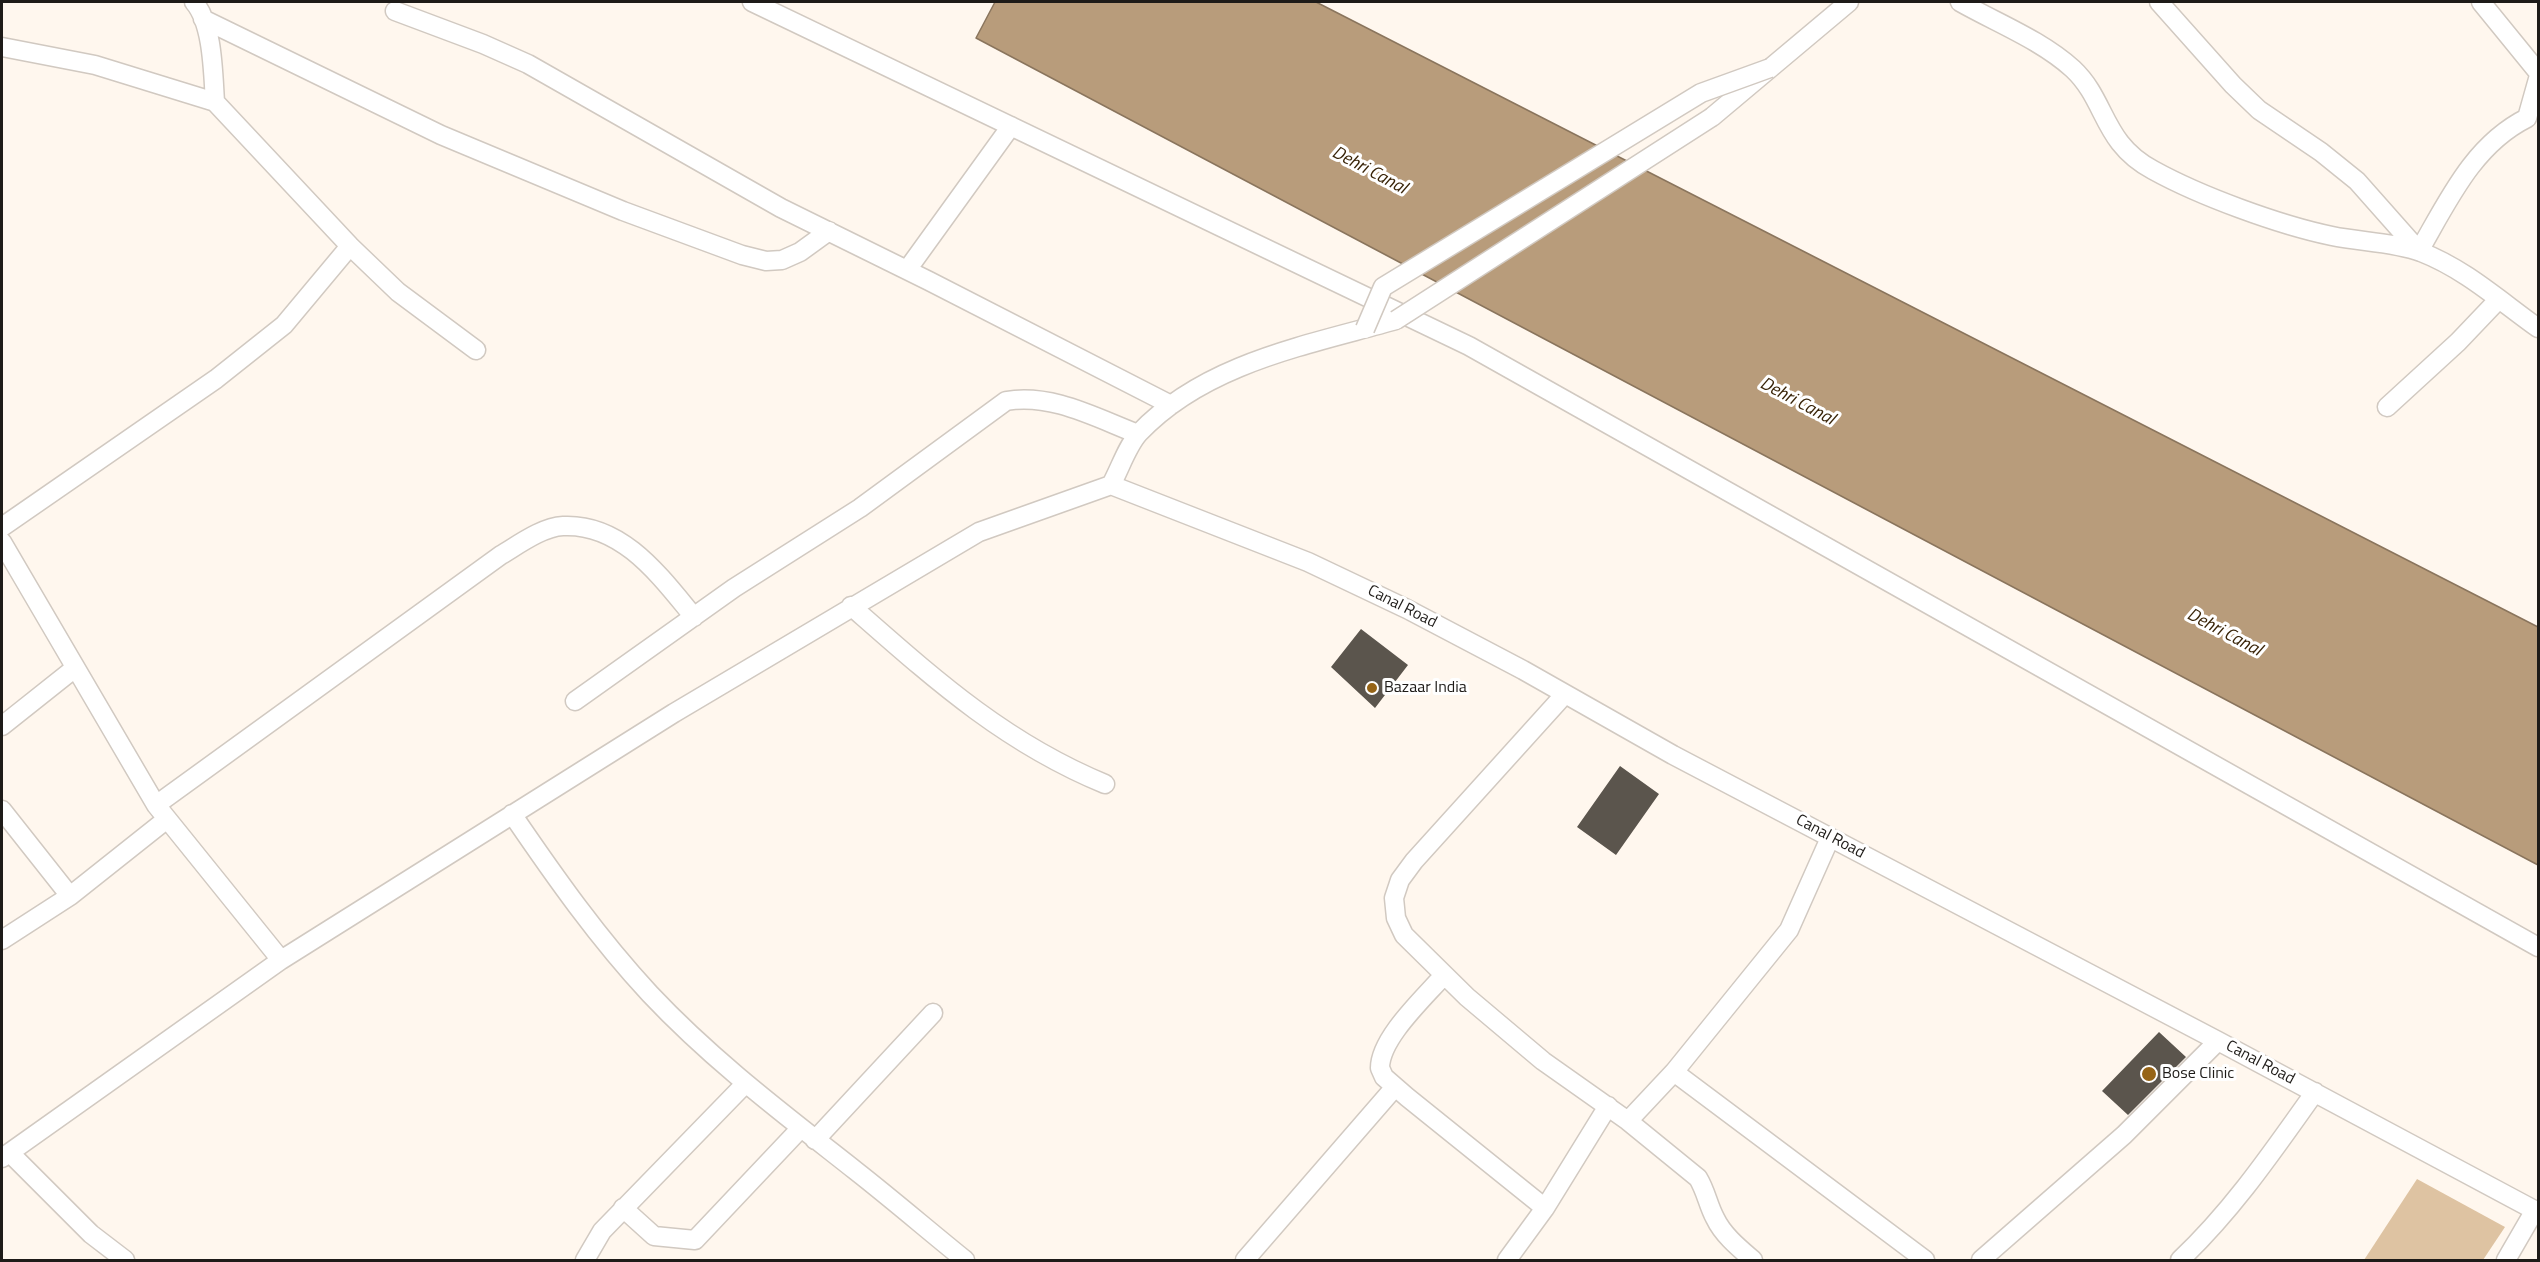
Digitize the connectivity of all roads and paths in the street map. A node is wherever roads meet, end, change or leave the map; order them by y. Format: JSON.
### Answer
{"nodes":[{"id":1,"x":194,"y":2,"type":"edge"},
{"id":2,"x":752,"y":2,"type":"edge"},
{"id":3,"x":1849,"y":2,"type":"edge"},
{"id":4,"x":1960,"y":2,"type":"edge"},
{"id":5,"x":2159,"y":2,"type":"edge"},
{"id":6,"x":2481,"y":2,"type":"edge"},
{"id":7,"x":395,"y":11,"type":"dead end"},
{"id":8,"x":203,"y":19,"type":"junction"},
{"id":9,"x":2,"y":47,"type":"edge"},
{"id":10,"x":1770,"y":68,"type":"junction"},
{"id":11,"x":2538,"y":72,"type":"edge"},
{"id":12,"x":2538,"y":79,"type":"edge"},
{"id":13,"x":215,"y":102,"type":"junction"},
{"id":14,"x":1011,"y":126,"type":"junction"},
{"id":15,"x":829,"y":231,"type":"junction"},
{"id":16,"x":350,"y":246,"type":"junction"},
{"id":17,"x":2419,"y":251,"type":"junction"},
{"id":18,"x":907,"y":270,"type":"junction"},
{"id":19,"x":2499,"y":298,"type":"junction"},
{"id":20,"x":2538,"y":328,"type":"edge"},
{"id":21,"x":1365,"y":329,"type":"junction"},
{"id":22,"x":476,"y":350,"type":"dead end"},
{"id":23,"x":1171,"y":405,"type":"junction"},
{"id":24,"x":2387,"y":407,"type":"dead end"},
{"id":25,"x":1138,"y":434,"type":"junction"},
{"id":26,"x":1111,"y":485,"type":"junction"},
{"id":27,"x":2,"y":527,"type":"edge"},
{"id":28,"x":2,"y":542,"type":"edge"},
{"id":29,"x":851,"y":606,"type":"junction"},
{"id":30,"x":694,"y":617,"type":"junction"},
{"id":31,"x":75,"y":668,"type":"junction"},
{"id":32,"x":1566,"y":694,"type":"junction"},
{"id":33,"x":575,"y":701,"type":"dead end"},
{"id":34,"x":2,"y":726,"type":"edge"},
{"id":35,"x":1105,"y":784,"type":"dead end"},
{"id":36,"x":2,"y":810,"type":"edge"},
{"id":37,"x":161,"y":812,"type":"junction"},
{"id":38,"x":512,"y":814,"type":"junction"},
{"id":39,"x":1830,"y":838,"type":"junction"},
{"id":40,"x":70,"y":896,"type":"junction"},
{"id":41,"x":2,"y":940,"type":"edge"},
{"id":42,"x":2538,"y":947,"type":"edge"},
{"id":43,"x":281,"y":960,"type":"junction"},
{"id":44,"x":1444,"y":975,"type":"junction"},
{"id":45,"x":933,"y":1013,"type":"dead end"},
{"id":46,"x":2218,"y":1041,"type":"junction"},
{"id":47,"x":1674,"y":1072,"type":"junction"},
{"id":48,"x":745,"y":1084,"type":"junction"},
{"id":49,"x":1395,"y":1087,"type":"junction"},
{"id":50,"x":2315,"y":1092,"type":"junction"},
{"id":51,"x":1608,"y":1106,"type":"junction"},
{"id":52,"x":1628,"y":1120,"type":"junction"},
{"id":53,"x":800,"y":1129,"type":"junction"},
{"id":54,"x":815,"y":1140,"type":"junction"},
{"id":55,"x":6,"y":1156,"type":"edge"},
{"id":56,"x":623,"y":1208,"type":"junction"},
{"id":57,"x":1545,"y":1208,"type":"junction"},
{"id":58,"x":2537,"y":1211,"type":"edge"},
{"id":59,"x":1517,"y":1257,"type":"edge"},
{"id":60,"x":125,"y":1260,"type":"edge"},
{"id":61,"x":585,"y":1260,"type":"edge"},
{"id":62,"x":965,"y":1260,"type":"edge"},
{"id":63,"x":1245,"y":1260,"type":"edge"},
{"id":64,"x":1753,"y":1260,"type":"edge"},
{"id":65,"x":1925,"y":1260,"type":"edge"},
{"id":66,"x":1980,"y":1260,"type":"edge"},
{"id":67,"x":2180,"y":1260,"type":"edge"},
{"id":68,"x":2506,"y":1260,"type":"edge"}],
"edges":[{"from":1,"to":8,"type":"street"},
{"from":2,"to":14,"type":"street"},
{"from":3,"to":10,"type":"street"},
{"from":4,"to":17,"type":"street"},
{"from":5,"to":17,"type":"street"},
{"from":6,"to":11,"type":"street"},
{"from":7,"to":15,"type":"street"},
{"from":8,"to":13,"type":"street"},
{"from":8,"to":15,"type":"street"},
{"from":9,"to":13,"type":"street"},
{"from":10,"to":21,"type":"street","bridge":true},
{"from":10,"to":21,"type":"street","bridge":true},
{"from":12,"to":17,"type":"street"},
{"from":13,"to":16,"type":"street"},
{"from":14,"to":18,"type":"street"},
{"from":14,"to":42,"type":"street"},
{"from":15,"to":18,"type":"street"},
{"from":16,"to":22,"type":"street"},
{"from":16,"to":27,"type":"street"},
{"from":17,"to":19,"type":"street"},
{"from":18,"to":23,"type":"street"},
{"from":19,"to":20,"type":"street"},
{"from":19,"to":24,"type":"street"},
{"from":21,"to":23,"type":"street"},
{"from":23,"to":25,"type":"street"},
{"from":25,"to":26,"type":"street"},
{"from":25,"to":30,"type":"street"},
{"from":26,"to":29,"type":"street"},
{"from":26,"to":32,"type":"street","name":"Canal Road"},
{"from":28,"to":31,"type":"street"},
{"from":29,"to":35,"type":"street"},
{"from":29,"to":38,"type":"street"},
{"from":30,"to":33,"type":"street"},
{"from":30,"to":37,"type":"street"},
{"from":31,"to":34,"type":"street"},
{"from":31,"to":37,"type":"street"},
{"from":32,"to":39,"type":"street","name":"Canal Road"},
{"from":32,"to":44,"type":"street"},
{"from":36,"to":40,"type":"street"},
{"from":37,"to":40,"type":"street"},
{"from":37,"to":43,"type":"street"},
{"from":38,"to":43,"type":"street"},
{"from":38,"to":48,"type":"street"},
{"from":39,"to":46,"type":"street","name":"Canal Road"},
{"from":39,"to":47,"type":"street"},
{"from":40,"to":41,"type":"street"},
{"from":43,"to":55,"type":"street"},
{"from":44,"to":49,"type":"street"},
{"from":44,"to":51,"type":"street"},
{"from":45,"to":54,"type":"street"},
{"from":46,"to":50,"type":"street","name":"Canal Road"},
{"from":46,"to":66,"type":"street"},
{"from":47,"to":52,"type":"street"},
{"from":47,"to":65,"type":"street"},
{"from":48,"to":53,"type":"street"},
{"from":48,"to":56,"type":"street"},
{"from":49,"to":57,"type":"street"},
{"from":49,"to":63,"type":"street"},
{"from":50,"to":58,"type":"street","name":"Canal Road"},
{"from":50,"to":67,"type":"street"},
{"from":51,"to":52,"type":"street"},
{"from":51,"to":57,"type":"street"},
{"from":52,"to":64,"type":"street"},
{"from":53,"to":54,"type":"street"},
{"from":53,"to":56,"type":"street"},
{"from":54,"to":62,"type":"street"},
{"from":55,"to":60,"type":"street"},
{"from":56,"to":61,"type":"street"},
{"from":57,"to":59,"type":"street"},
{"from":58,"to":68,"type":"street"}]}
